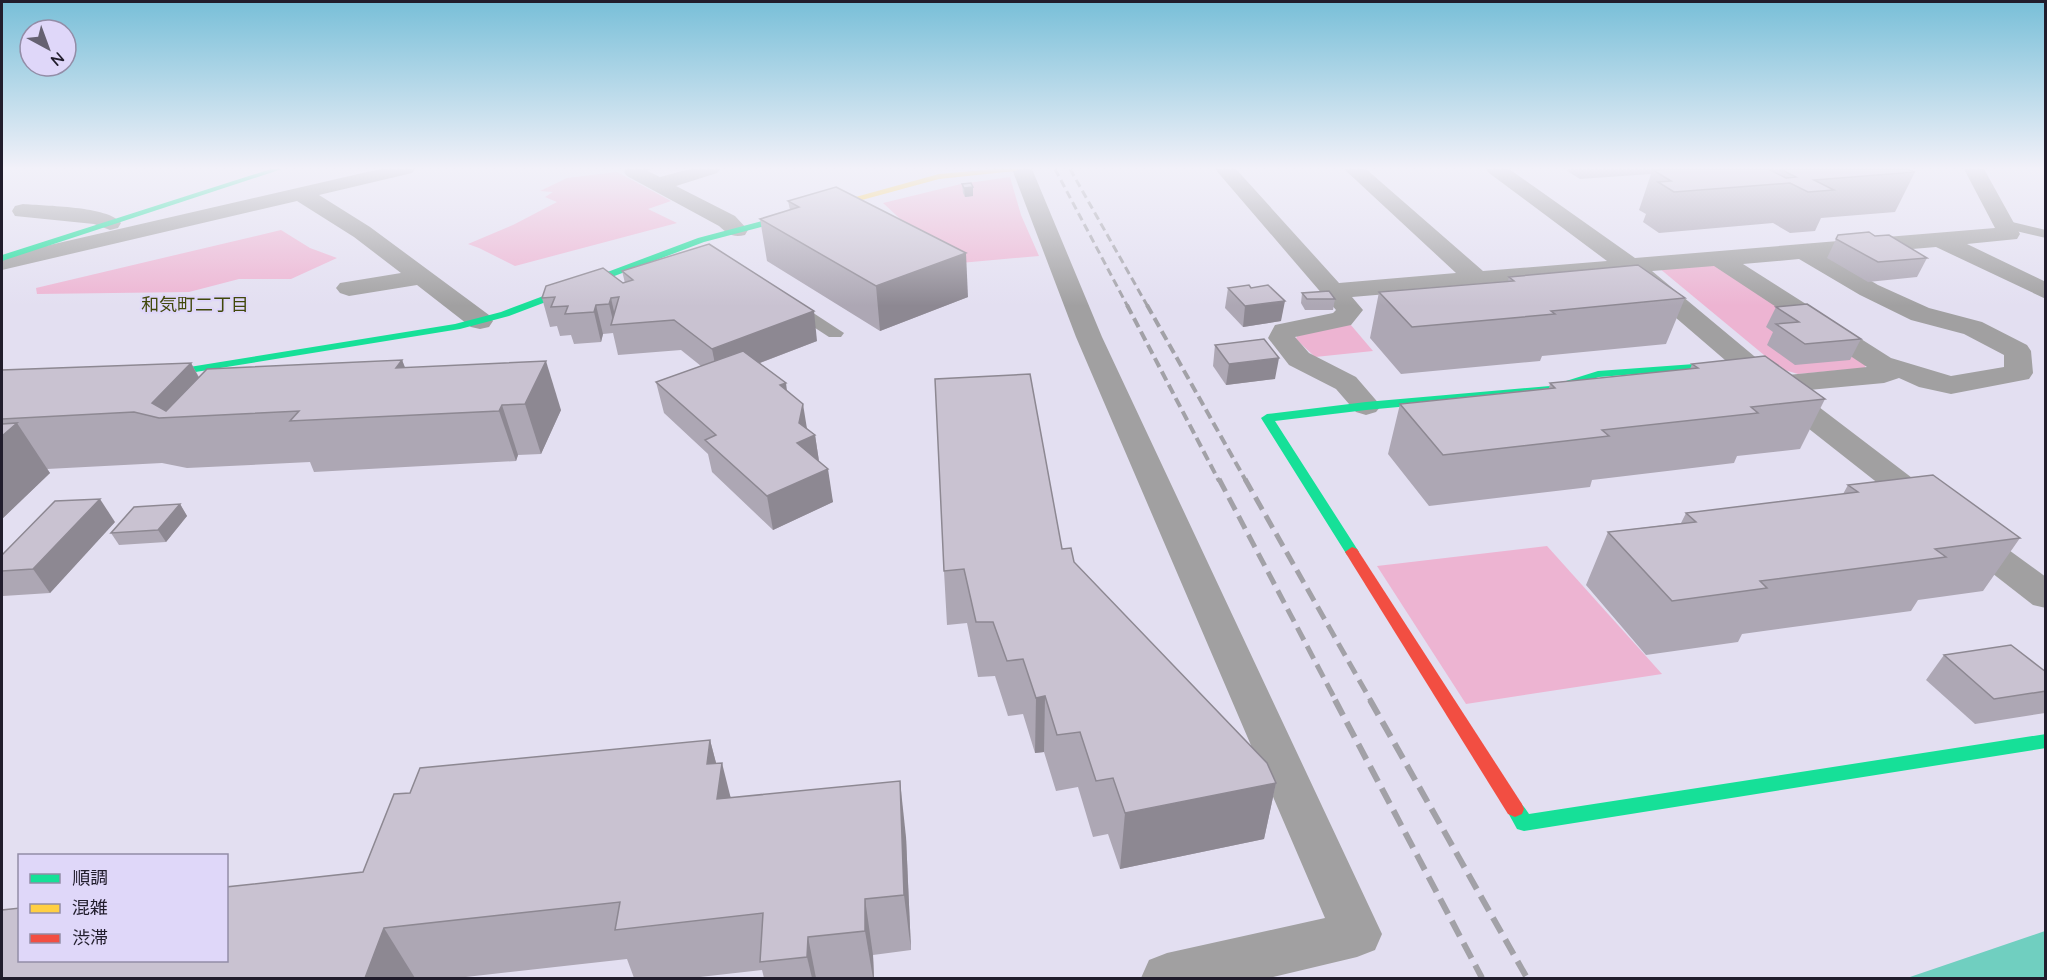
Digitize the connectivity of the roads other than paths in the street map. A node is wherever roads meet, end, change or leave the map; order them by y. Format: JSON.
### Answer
{"nodes":[{"id":1,"x":63,"y":215,"type":"edge"},
{"id":2,"x":136,"y":215,"type":"edge"},
{"id":3,"x":210,"y":215,"type":"edge"},
{"id":4,"x":335,"y":215,"type":"edge"},
{"id":5,"x":715,"y":215,"type":"edge"},
{"id":6,"x":807,"y":215,"type":"edge"},
{"id":7,"x":1024,"y":215,"type":"edge"},
{"id":8,"x":1265,"y":215,"type":"edge"},
{"id":9,"x":1405,"y":215,"type":"edge"},
{"id":10,"x":1559,"y":215,"type":"edge"},
{"id":11,"x":1999,"y":215,"type":"edge"},
{"id":12,"x":110,"y":223,"type":"junction"},
{"id":13,"x":2004,"y":224,"type":"junction"},
{"id":14,"x":737,"y":230,"type":"junction"},
{"id":15,"x":2046,"y":234,"type":"edge"},
{"id":16,"x":1940,"y":240,"type":"junction"},
{"id":17,"x":693,"y":242,"type":"junction"},
{"id":18,"x":1803,"y":251,"type":"junction"},
{"id":19,"x":715,"y":256,"type":"edge"},
{"id":20,"x":1716,"y":257,"type":"junction"},
{"id":21,"x":2,"y":258,"type":"edge"},
{"id":22,"x":2,"y":263,"type":"edge"},
{"id":23,"x":1628,"y":265,"type":"junction"},
{"id":24,"x":421,"y":277,"type":"junction"},
{"id":25,"x":1477,"y":279,"type":"junction"},
{"id":26,"x":1999,"y":286,"type":"dead end"},
{"id":27,"x":2036,"y":287,"type":"edge"},
{"id":28,"x":349,"y":288,"type":"dead end"},
{"id":29,"x":1333,"y":291,"type":"junction"},
{"id":30,"x":775,"y":295,"type":"edge"},
{"id":31,"x":480,"y":321,"type":"junction"},
{"id":32,"x":835,"y":333,"type":"dead end"},
{"id":33,"x":1745,"y":364,"type":"junction"},
{"id":34,"x":1897,"y":368,"type":"junction"},
{"id":35,"x":132,"y":373,"type":"edge"},
{"id":36,"x":1771,"y":385,"type":"junction"},
{"id":37,"x":1366,"y":406,"type":"junction"},
{"id":38,"x":2046,"y":596,"type":"edge"},
{"id":39,"x":2046,"y":741,"type":"edge"},
{"id":40,"x":1167,"y":978,"type":"edge"}],
"edges":[{"from":1,"to":12,"type":"street"},
{"from":2,"to":12,"type":"street"},
{"from":3,"to":22,"type":"street"},
{"from":4,"to":24,"type":"street"},
{"from":5,"to":14,"type":"street"},
{"from":6,"to":14,"type":"street"},
{"from":7,"to":40,"type":"street"},
{"from":8,"to":29,"type":"street"},
{"from":9,"to":25,"type":"street"},
{"from":10,"to":23,"type":"street"},
{"from":11,"to":13,"type":"street"},
{"from":12,"to":21,"type":"street"},
{"from":13,"to":15,"type":"lane"},
{"from":13,"to":16,"type":"street"},
{"from":14,"to":17,"type":"street"},
{"from":16,"to":18,"type":"street"},
{"from":16,"to":27,"type":"street"},
{"from":17,"to":19,"type":"lane"},
{"from":17,"to":31,"type":"street"},
{"from":18,"to":20,"type":"street"},
{"from":18,"to":34,"type":"street"},
{"from":20,"to":23,"type":"street"},
{"from":20,"to":34,"type":"street"},
{"from":23,"to":25,"type":"street"},
{"from":23,"to":33,"type":"street"},
{"from":24,"to":28,"type":"street"},
{"from":24,"to":31,"type":"street"},
{"from":25,"to":29,"type":"street"},
{"from":26,"to":27,"type":"street"},
{"from":29,"to":37,"type":"street"},
{"from":30,"to":32,"type":"lane"},
{"from":31,"to":35,"type":"street"},
{"from":33,"to":36,"type":"street"},
{"from":33,"to":37,"type":"street"},
{"from":34,"to":36,"type":"street"},
{"from":36,"to":38,"type":"street"},
{"from":37,"to":39,"type":"street"}]}
